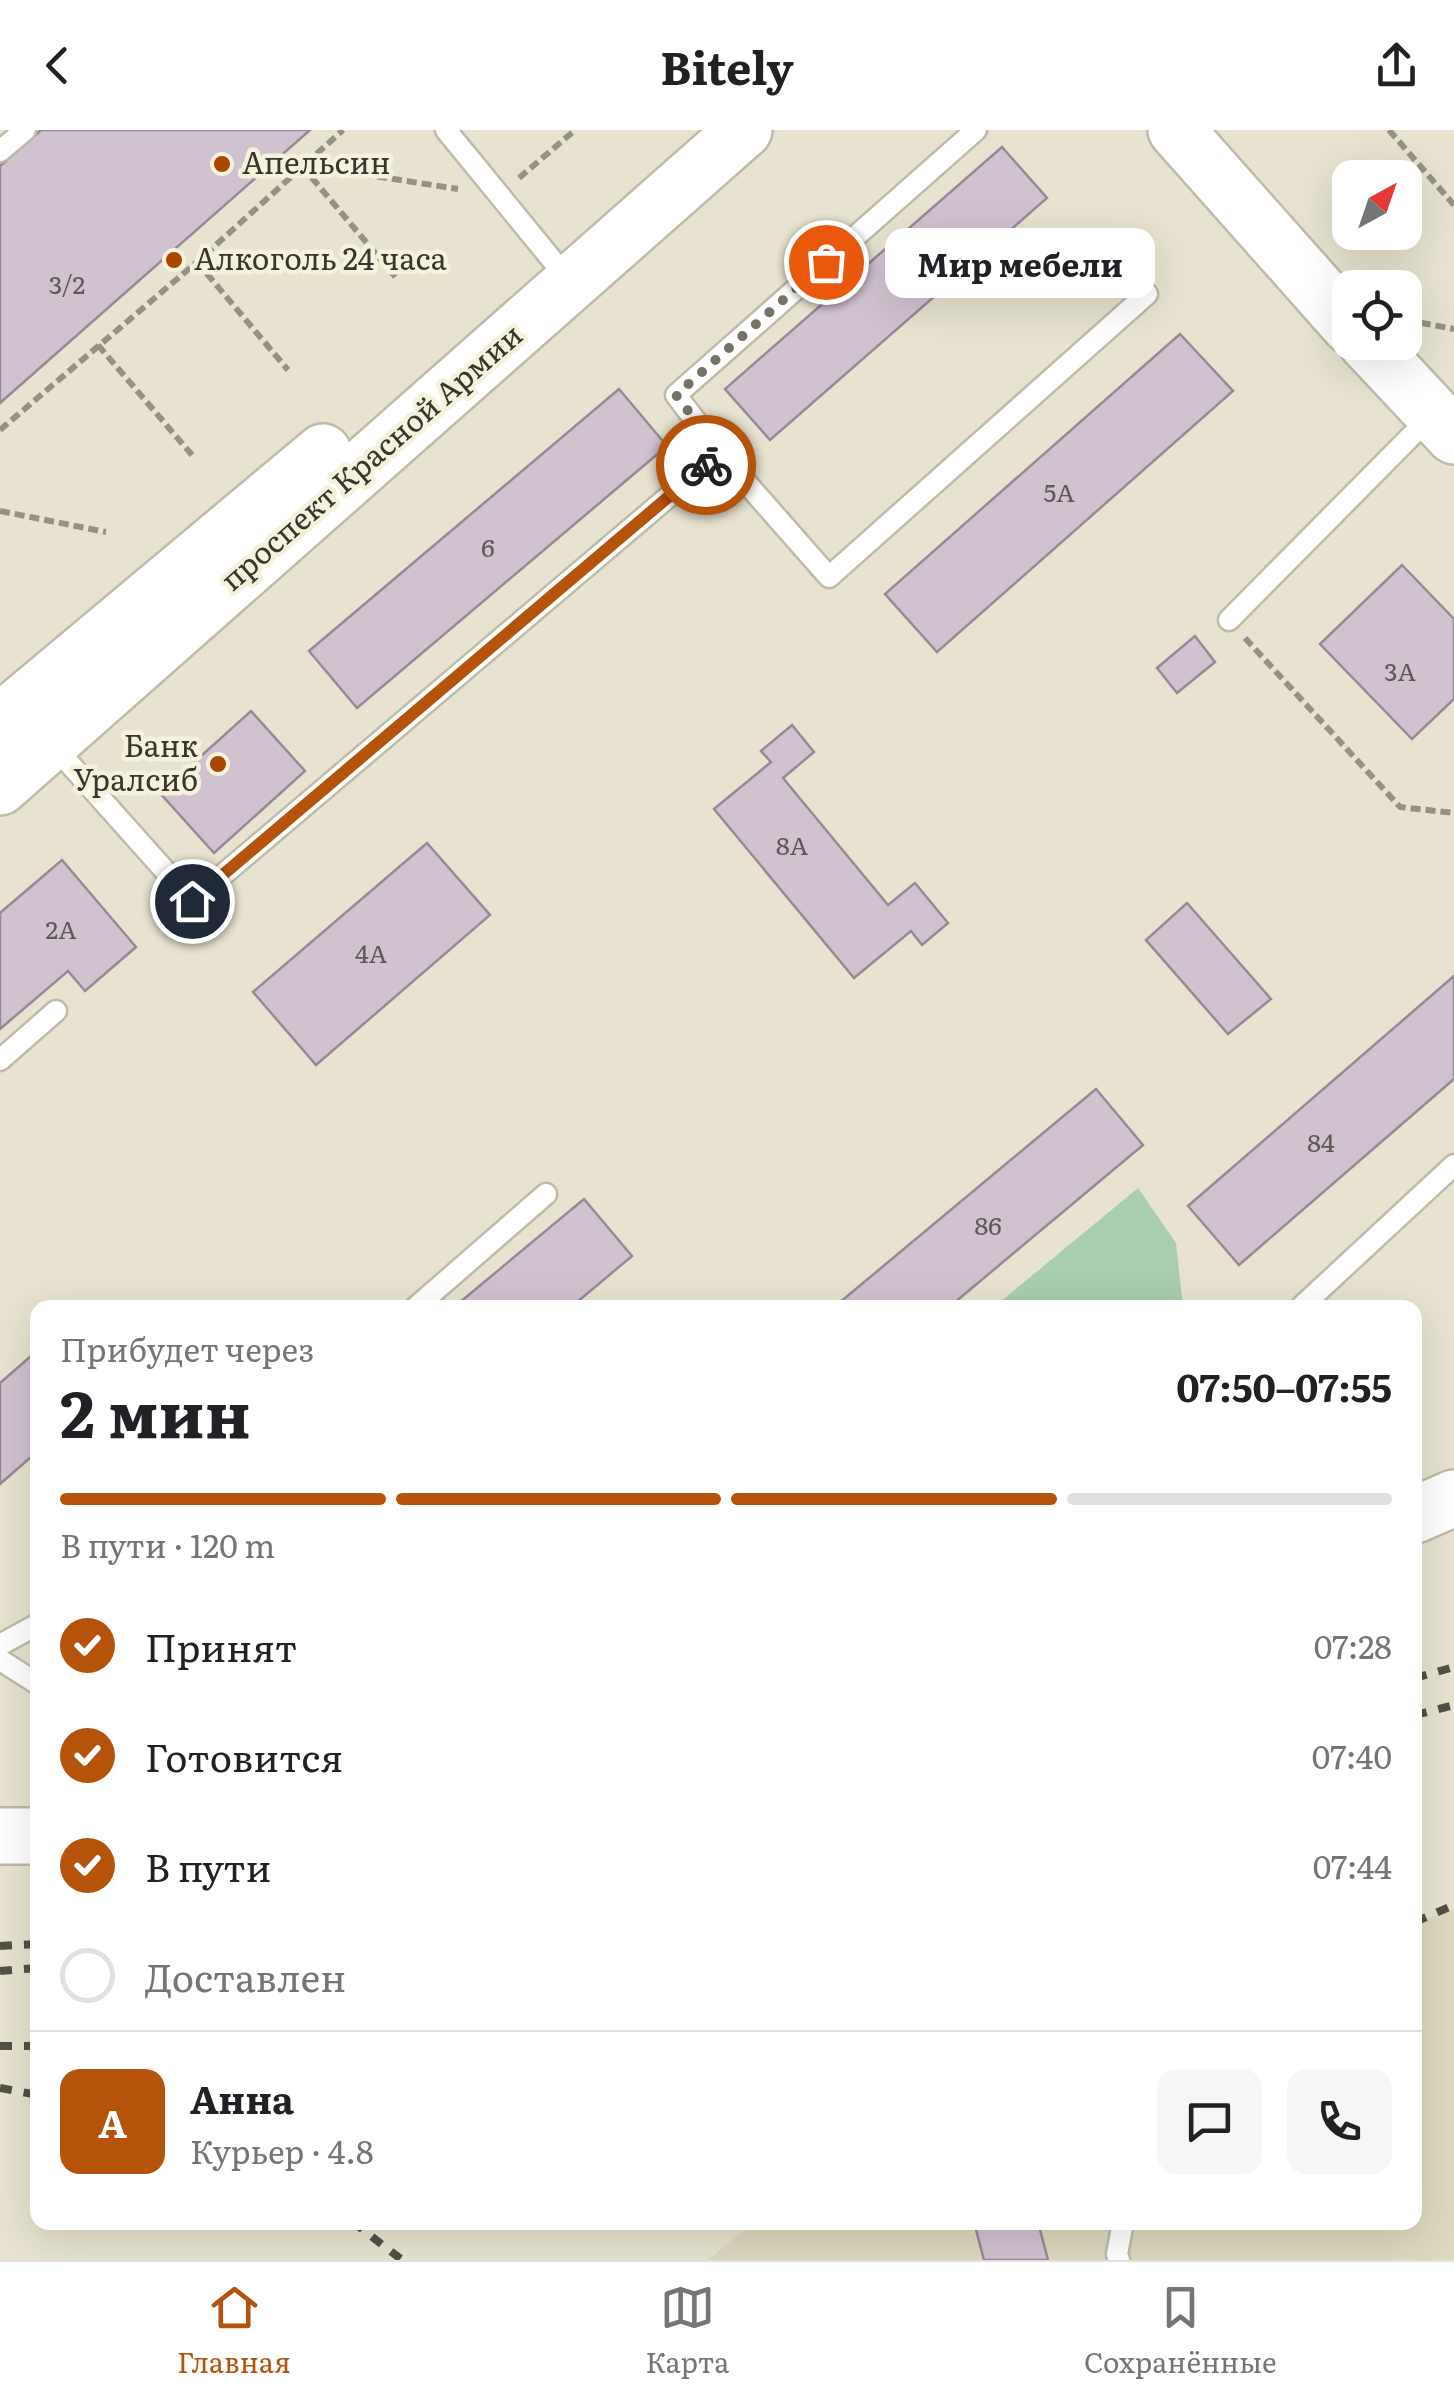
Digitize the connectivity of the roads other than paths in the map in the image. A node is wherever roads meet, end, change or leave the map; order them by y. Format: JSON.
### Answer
{"nodes":[{"id":1,"x":24,"y":130,"type":"edge"},
{"id":2,"x":446,"y":130,"type":"edge"},
{"id":3,"x":703,"y":130,"type":"edge"},
{"id":4,"x":744,"y":130,"type":"edge"},
{"id":5,"x":976,"y":130,"type":"edge"},
{"id":6,"x":1176,"y":130,"type":"edge"},
{"id":7,"x":0,"y":151,"type":"edge"},
{"id":8,"x":553,"y":261,"type":"junction"},
{"id":9,"x":1147,"y":294,"type":"dead end"},
{"id":10,"x":1332,"y":306,"type":"edge"},
{"id":11,"x":1383,"y":360,"type":"edge"},
{"id":12,"x":1444,"y":425,"type":"edge"},
{"id":13,"x":720,"y":453,"type":"junction"},
{"id":14,"x":1229,"y":620,"type":"road end"},
{"id":15,"x":15,"y":720,"type":"edge"},
{"id":16,"x":0,"y":787,"type":"edge"},
{"id":17,"x":56,"y":1011,"type":"dead end"},
{"id":18,"x":0,"y":1060,"type":"edge"},
{"id":19,"x":1454,"y":1165,"type":"edge"},
{"id":20,"x":546,"y":1194,"type":"dead end"},
{"id":21,"x":423,"y":1300,"type":"edge"},
{"id":22,"x":1309,"y":1300,"type":"edge"},
{"id":23,"x":1454,"y":1498,"type":"edge"},
{"id":24,"x":1422,"y":1512,"type":"edge"},
{"id":25,"x":30,"y":1628,"type":"edge"},
{"id":26,"x":0,"y":1645,"type":"edge"},
{"id":27,"x":0,"y":1660,"type":"edge"},
{"id":28,"x":30,"y":1679,"type":"edge"},
{"id":29,"x":0,"y":1836,"type":"edge"},
{"id":30,"x":30,"y":1836,"type":"edge"},
{"id":31,"x":1122,"y":2230,"type":"edge"},
{"id":32,"x":1119,"y":2260,"type":"edge"}],
"edges":[{"from":1,"to":7,"type":"lane"},
{"from":2,"to":8,"type":"lane"},
{"from":3,"to":8,"type":"main road","name":"проспект Красной Армии"},
{"from":4,"to":15,"type":"main road","name":"проспект Красной Армии"},
{"from":5,"to":13,"type":"lane"},
{"from":6,"to":10,"type":"main road"},
{"from":8,"to":15,"type":"main road","name":"проспект Красной Армии"},
{"from":9,"to":13,"type":"lane"},
{"from":11,"to":12,"type":"main road"},
{"from":12,"to":14,"type":"lane"},
{"from":13,"to":15,"type":"lane"},
{"from":15,"to":16,"type":"main road","name":"проспект Красной Армии"},
{"from":17,"to":18,"type":"lane"},
{"from":19,"to":22,"type":"lane"},
{"from":20,"to":21,"type":"lane"},
{"from":23,"to":24,"type":"main road"},
{"from":25,"to":26,"type":"lane"},
{"from":27,"to":28,"type":"lane"},
{"from":29,"to":30,"type":"main road"},
{"from":31,"to":32,"type":"lane"}]}
